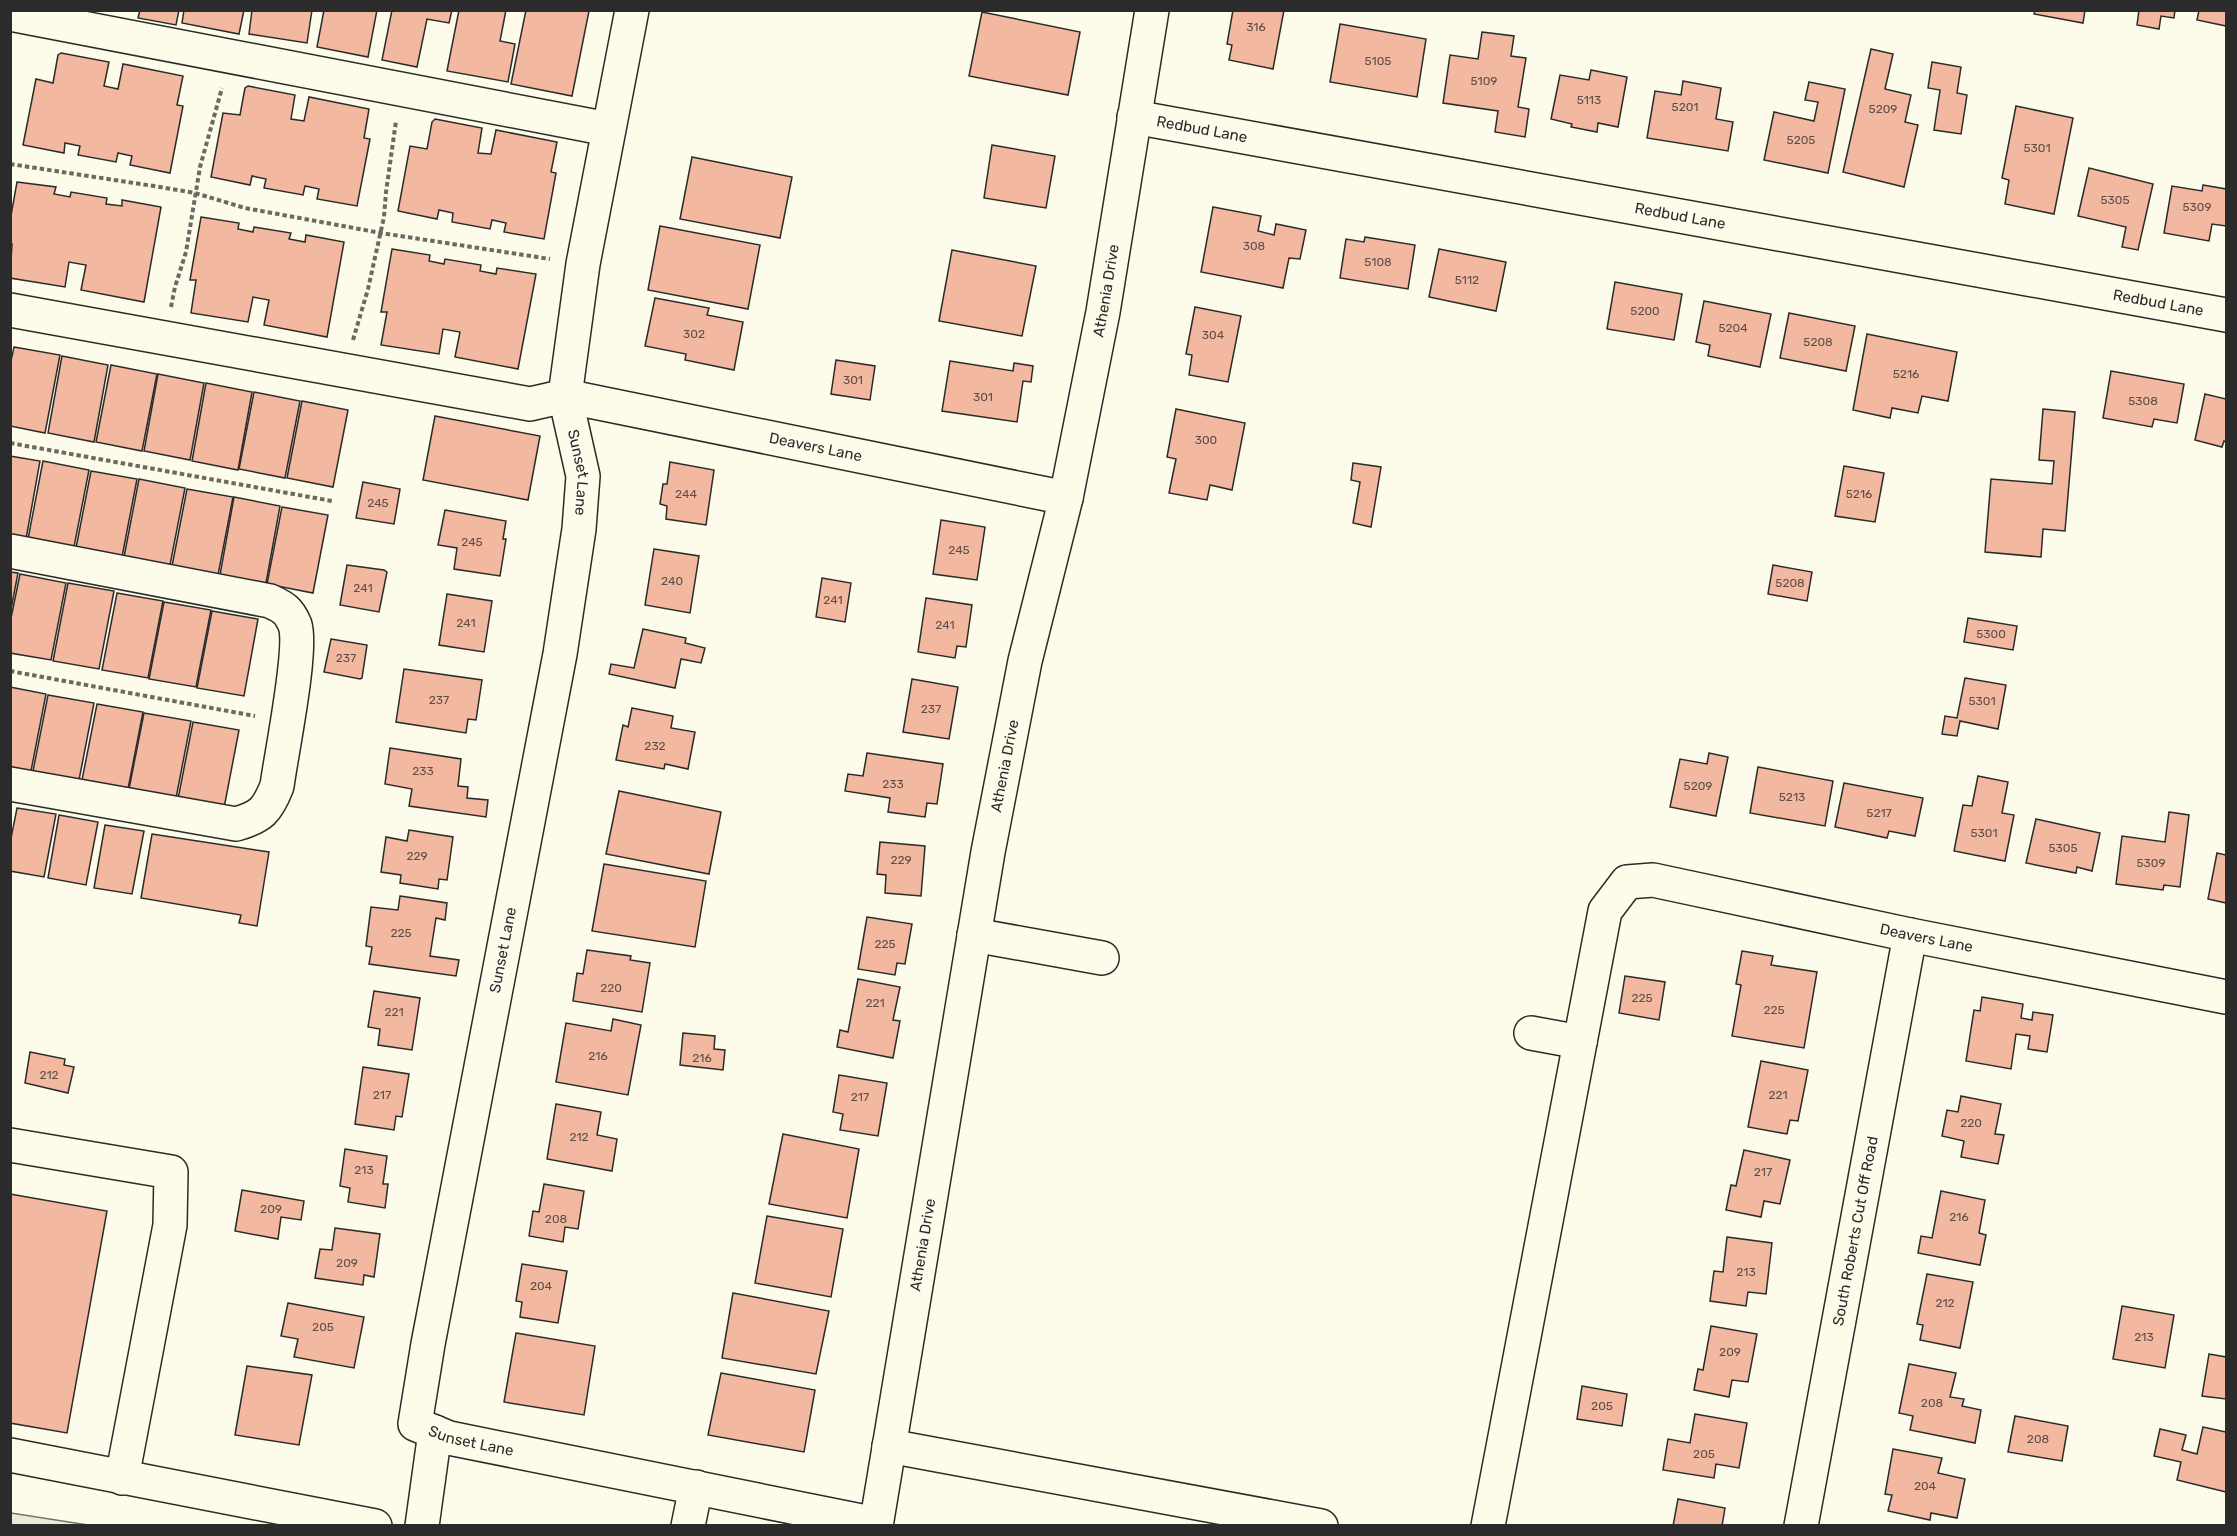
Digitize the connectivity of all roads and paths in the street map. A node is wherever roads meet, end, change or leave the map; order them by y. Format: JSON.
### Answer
{"nodes":[{"id":1,"x":632,"y":10,"type":"edge"},
{"id":2,"x":1152,"y":10,"type":"edge"},
{"id":3,"x":10,"y":14,"type":"edge"},
{"id":4,"x":228,"y":56,"type":"junction"},
{"id":5,"x":401,"y":89,"type":"junction"},
{"id":6,"x":1134,"y":117,"type":"junction"},
{"id":7,"x":608,"y":129,"type":"junction"},
{"id":8,"x":10,"y":164,"type":"edge"},
{"id":9,"x":195,"y":193,"type":"junction"},
{"id":10,"x":381,"y":233,"type":"junction"},
{"id":11,"x":583,"y":264,"type":"junction"},
{"id":12,"x":10,"y":310,"type":"edge"},
{"id":13,"x":2226,"y":315,"type":"edge"},
{"id":14,"x":164,"y":338,"type":"junction"},
{"id":15,"x":345,"y":370,"type":"junction"},
{"id":16,"x":566,"y":396,"type":"junction"},
{"id":17,"x":10,"y":443,"type":"edge"},
{"id":18,"x":1066,"y":498,"type":"junction"},
{"id":19,"x":332,"y":501,"type":"dead end"},
{"id":20,"x":10,"y":551,"type":"edge"},
{"id":21,"x":10,"y":671,"type":"edge"},
{"id":22,"x":286,"y":722,"type":"junction"},
{"id":23,"x":10,"y":784,"type":"edge"},
{"id":24,"x":974,"y":935,"type":"junction"},
{"id":25,"x":1910,"y":935,"type":"junction"},
{"id":26,"x":1102,"y":958,"type":"dead end"},
{"id":27,"x":2226,"y":997,"type":"edge"},
{"id":28,"x":1531,"y":1033,"type":"dead end"},
{"id":29,"x":1580,"y":1042,"type":"junction"},
{"id":30,"x":10,"y":1145,"type":"edge"},
{"id":31,"x":435,"y":1432,"type":"junction"},
{"id":32,"x":889,"y":1446,"type":"junction"},
{"id":33,"x":10,"y":1455,"type":"edge"},
{"id":34,"x":122,"y":1478,"type":"junction"},
{"id":35,"x":696,"y":1487,"type":"junction"},
{"id":36,"x":876,"y":1525,"type":"edge"},
{"id":37,"x":375,"y":1526,"type":"edge"},
{"id":38,"x":422,"y":1526,"type":"edge"},
{"id":39,"x":688,"y":1526,"type":"edge"},
{"id":40,"x":1321,"y":1526,"type":"edge"},
{"id":41,"x":1488,"y":1526,"type":"edge"},
{"id":42,"x":1801,"y":1526,"type":"edge"}],
"edges":[{"from":1,"to":7,"type":"street","name":"Sunset Lane"},
{"from":2,"to":6,"type":"street","name":"Athenia Drive"},
{"from":3,"to":4,"type":"street"},
{"from":4,"to":5,"type":"street"},
{"from":4,"to":9,"type":"path"},
{"from":5,"to":7,"type":"street"},
{"from":5,"to":10,"type":"path"},
{"from":6,"to":13,"type":"street","name":"Redbud Lane"},
{"from":6,"to":18,"type":"street","name":"Athenia Drive"},
{"from":7,"to":11,"type":"street","name":"Sunset Lane"},
{"from":8,"to":9,"type":"path"},
{"from":9,"to":10,"type":"path"},
{"from":9,"to":14,"type":"path"},
{"from":10,"to":11,"type":"path"},
{"from":10,"to":15,"type":"path"},
{"from":11,"to":16,"type":"street","name":"Sunset Lane"},
{"from":12,"to":14,"type":"street"},
{"from":14,"to":15,"type":"street"},
{"from":15,"to":16,"type":"street"},
{"from":16,"to":18,"type":"street","name":"Deavers Lane"},
{"from":16,"to":31,"type":"street","name":"Sunset Lane"},
{"from":17,"to":19,"type":"path"},
{"from":18,"to":24,"type":"street","name":"Athenia Drive"},
{"from":20,"to":22,"type":"street"},
{"from":21,"to":22,"type":"path"},
{"from":22,"to":23,"type":"street"},
{"from":24,"to":26,"type":"street"},
{"from":24,"to":32,"type":"street","name":"Athenia Drive"},
{"from":25,"to":27,"type":"street","name":"Deavers Lane"},
{"from":25,"to":29,"type":"street","name":"Deavers Lane"},
{"from":25,"to":42,"type":"street","name":"South Roberts Cut Off Road"},
{"from":28,"to":29,"type":"street"},
{"from":29,"to":41,"type":"street"},
{"from":30,"to":34,"type":"street"},
{"from":31,"to":35,"type":"street","name":"Sunset Lane"},
{"from":31,"to":38,"type":"street"},
{"from":32,"to":36,"type":"street","name":"Athenia Drive"},
{"from":32,"to":40,"type":"street"},
{"from":33,"to":34,"type":"street"},
{"from":34,"to":37,"type":"street"},
{"from":35,"to":36,"type":"street","name":"Sunset Lane"},
{"from":35,"to":39,"type":"street"}]}
